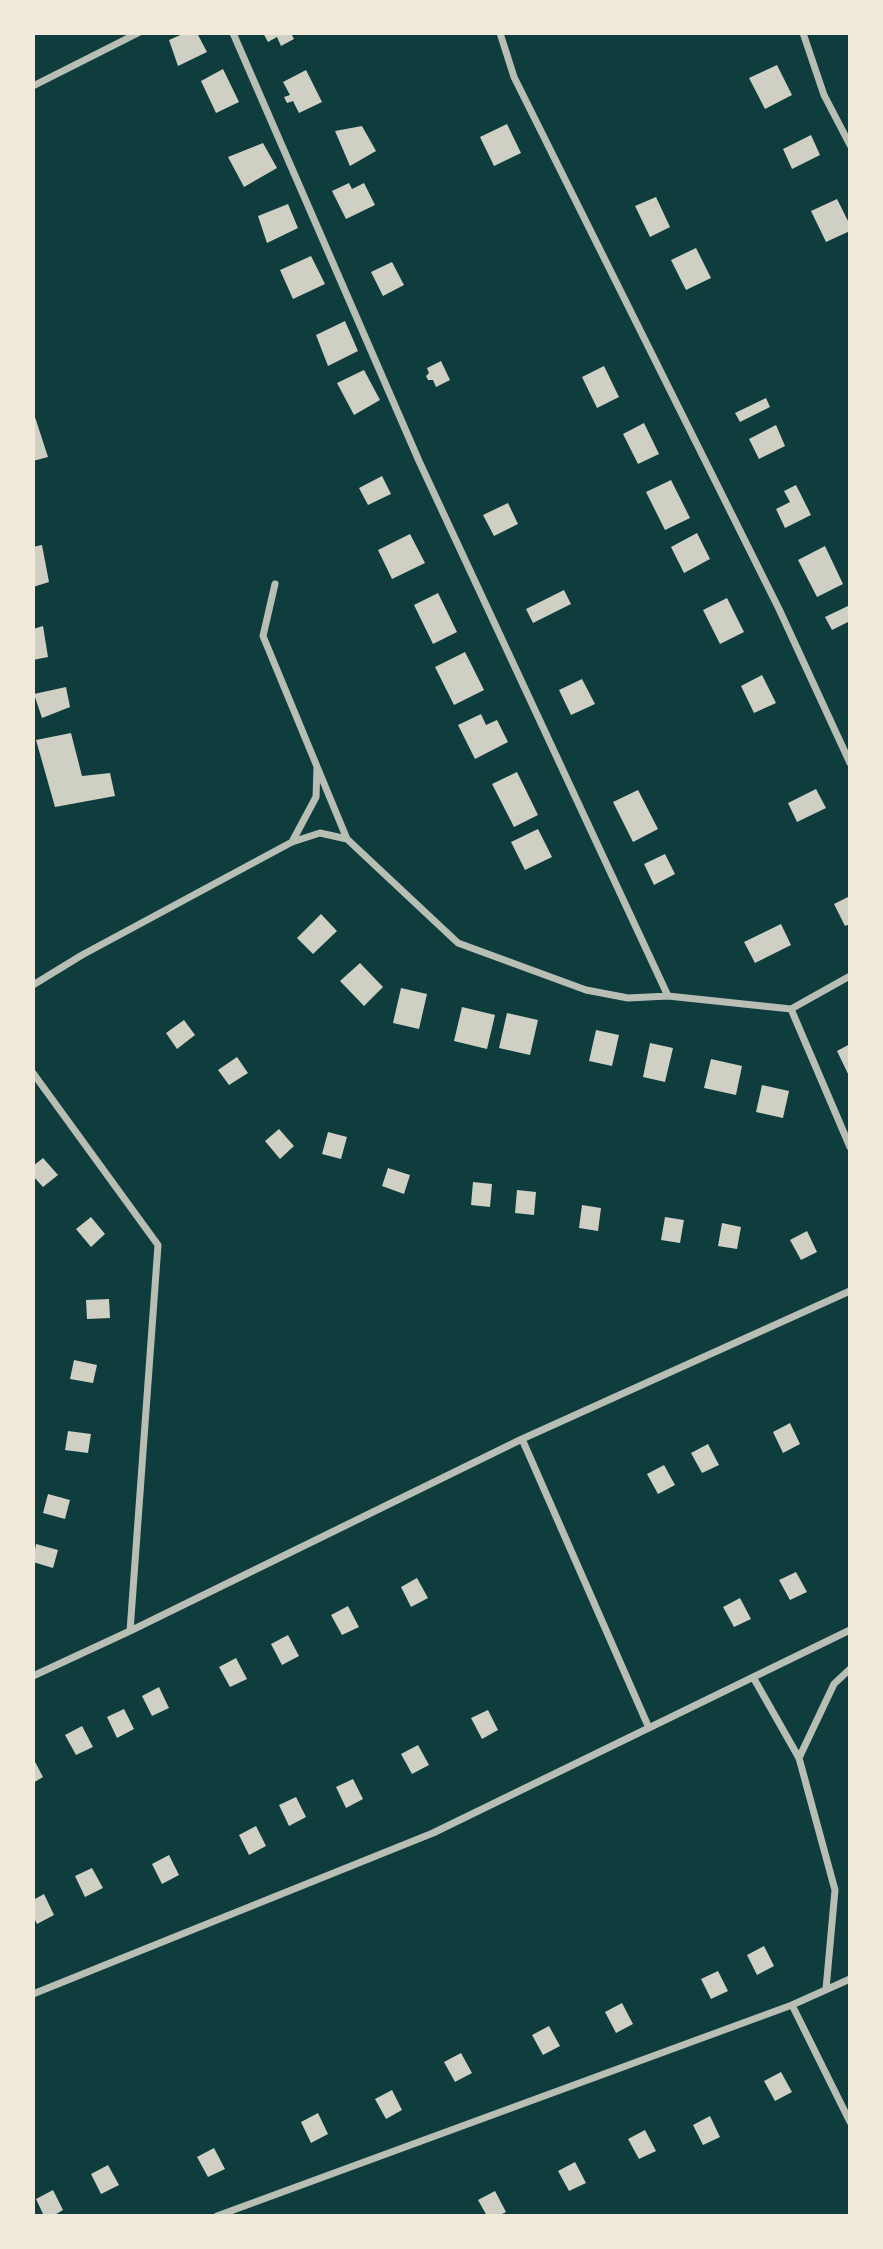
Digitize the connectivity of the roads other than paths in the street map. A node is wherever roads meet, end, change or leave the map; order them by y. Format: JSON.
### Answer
{"nodes":[{"id":1,"x":138,"y":33,"type":"edge"},
{"id":2,"x":233,"y":33,"type":"edge"},
{"id":3,"x":499,"y":33,"type":"edge"},
{"id":4,"x":803,"y":33,"type":"edge"},
{"id":5,"x":33,"y":86,"type":"edge"},
{"id":6,"x":850,"y":145,"type":"edge"},
{"id":7,"x":275,"y":584,"type":"dead end"},
{"id":8,"x":317,"y":762,"type":"junction"},
{"id":9,"x":850,"y":763,"type":"edge"},
{"id":10,"x":347,"y":839,"type":"junction"},
{"id":11,"x":292,"y":842,"type":"junction"},
{"id":12,"x":850,"y":976,"type":"edge"},
{"id":13,"x":33,"y":985,"type":"edge"},
{"id":14,"x":668,"y":996,"type":"junction"},
{"id":15,"x":791,"y":1009,"type":"junction"},
{"id":16,"x":33,"y":1073,"type":"edge"},
{"id":17,"x":850,"y":1147,"type":"edge"},
{"id":18,"x":850,"y":1290,"type":"edge"},
{"id":19,"x":522,"y":1439,"type":"junction"},
{"id":20,"x":850,"y":1630,"type":"edge"},
{"id":21,"x":130,"y":1631,"type":"junction"},
{"id":22,"x":850,"y":1669,"type":"edge"},
{"id":23,"x":33,"y":1676,"type":"edge"},
{"id":24,"x":753,"y":1677,"type":"junction"},
{"id":25,"x":649,"y":1728,"type":"junction"},
{"id":26,"x":799,"y":1758,"type":"junction"},
{"id":27,"x":850,"y":1979,"type":"edge"},
{"id":28,"x":827,"y":1989,"type":"junction"},
{"id":29,"x":33,"y":1994,"type":"edge"},
{"id":30,"x":792,"y":2005,"type":"junction"},
{"id":31,"x":850,"y":2122,"type":"edge"},
{"id":32,"x":217,"y":2216,"type":"edge"}],
"edges":[{"from":1,"to":5,"type":"street"},
{"from":2,"to":14,"type":"street"},
{"from":3,"to":9,"type":"street"},
{"from":4,"to":6,"type":"street"},
{"from":7,"to":8,"type":"street"},
{"from":8,"to":10,"type":"street"},
{"from":8,"to":11,"type":"street"},
{"from":10,"to":11,"type":"street"},
{"from":10,"to":14,"type":"street"},
{"from":11,"to":13,"type":"street"},
{"from":12,"to":15,"type":"street"},
{"from":14,"to":15,"type":"street"},
{"from":15,"to":17,"type":"street"},
{"from":16,"to":21,"type":"street"},
{"from":18,"to":19,"type":"street"},
{"from":19,"to":21,"type":"street"},
{"from":19,"to":25,"type":"street"},
{"from":20,"to":24,"type":"street"},
{"from":21,"to":23,"type":"street"},
{"from":22,"to":26,"type":"street"},
{"from":24,"to":25,"type":"street"},
{"from":24,"to":26,"type":"street"},
{"from":25,"to":29,"type":"street"},
{"from":26,"to":28,"type":"street"},
{"from":27,"to":28,"type":"street"},
{"from":28,"to":30,"type":"street"},
{"from":30,"to":31,"type":"street"},
{"from":30,"to":32,"type":"street"}]}
